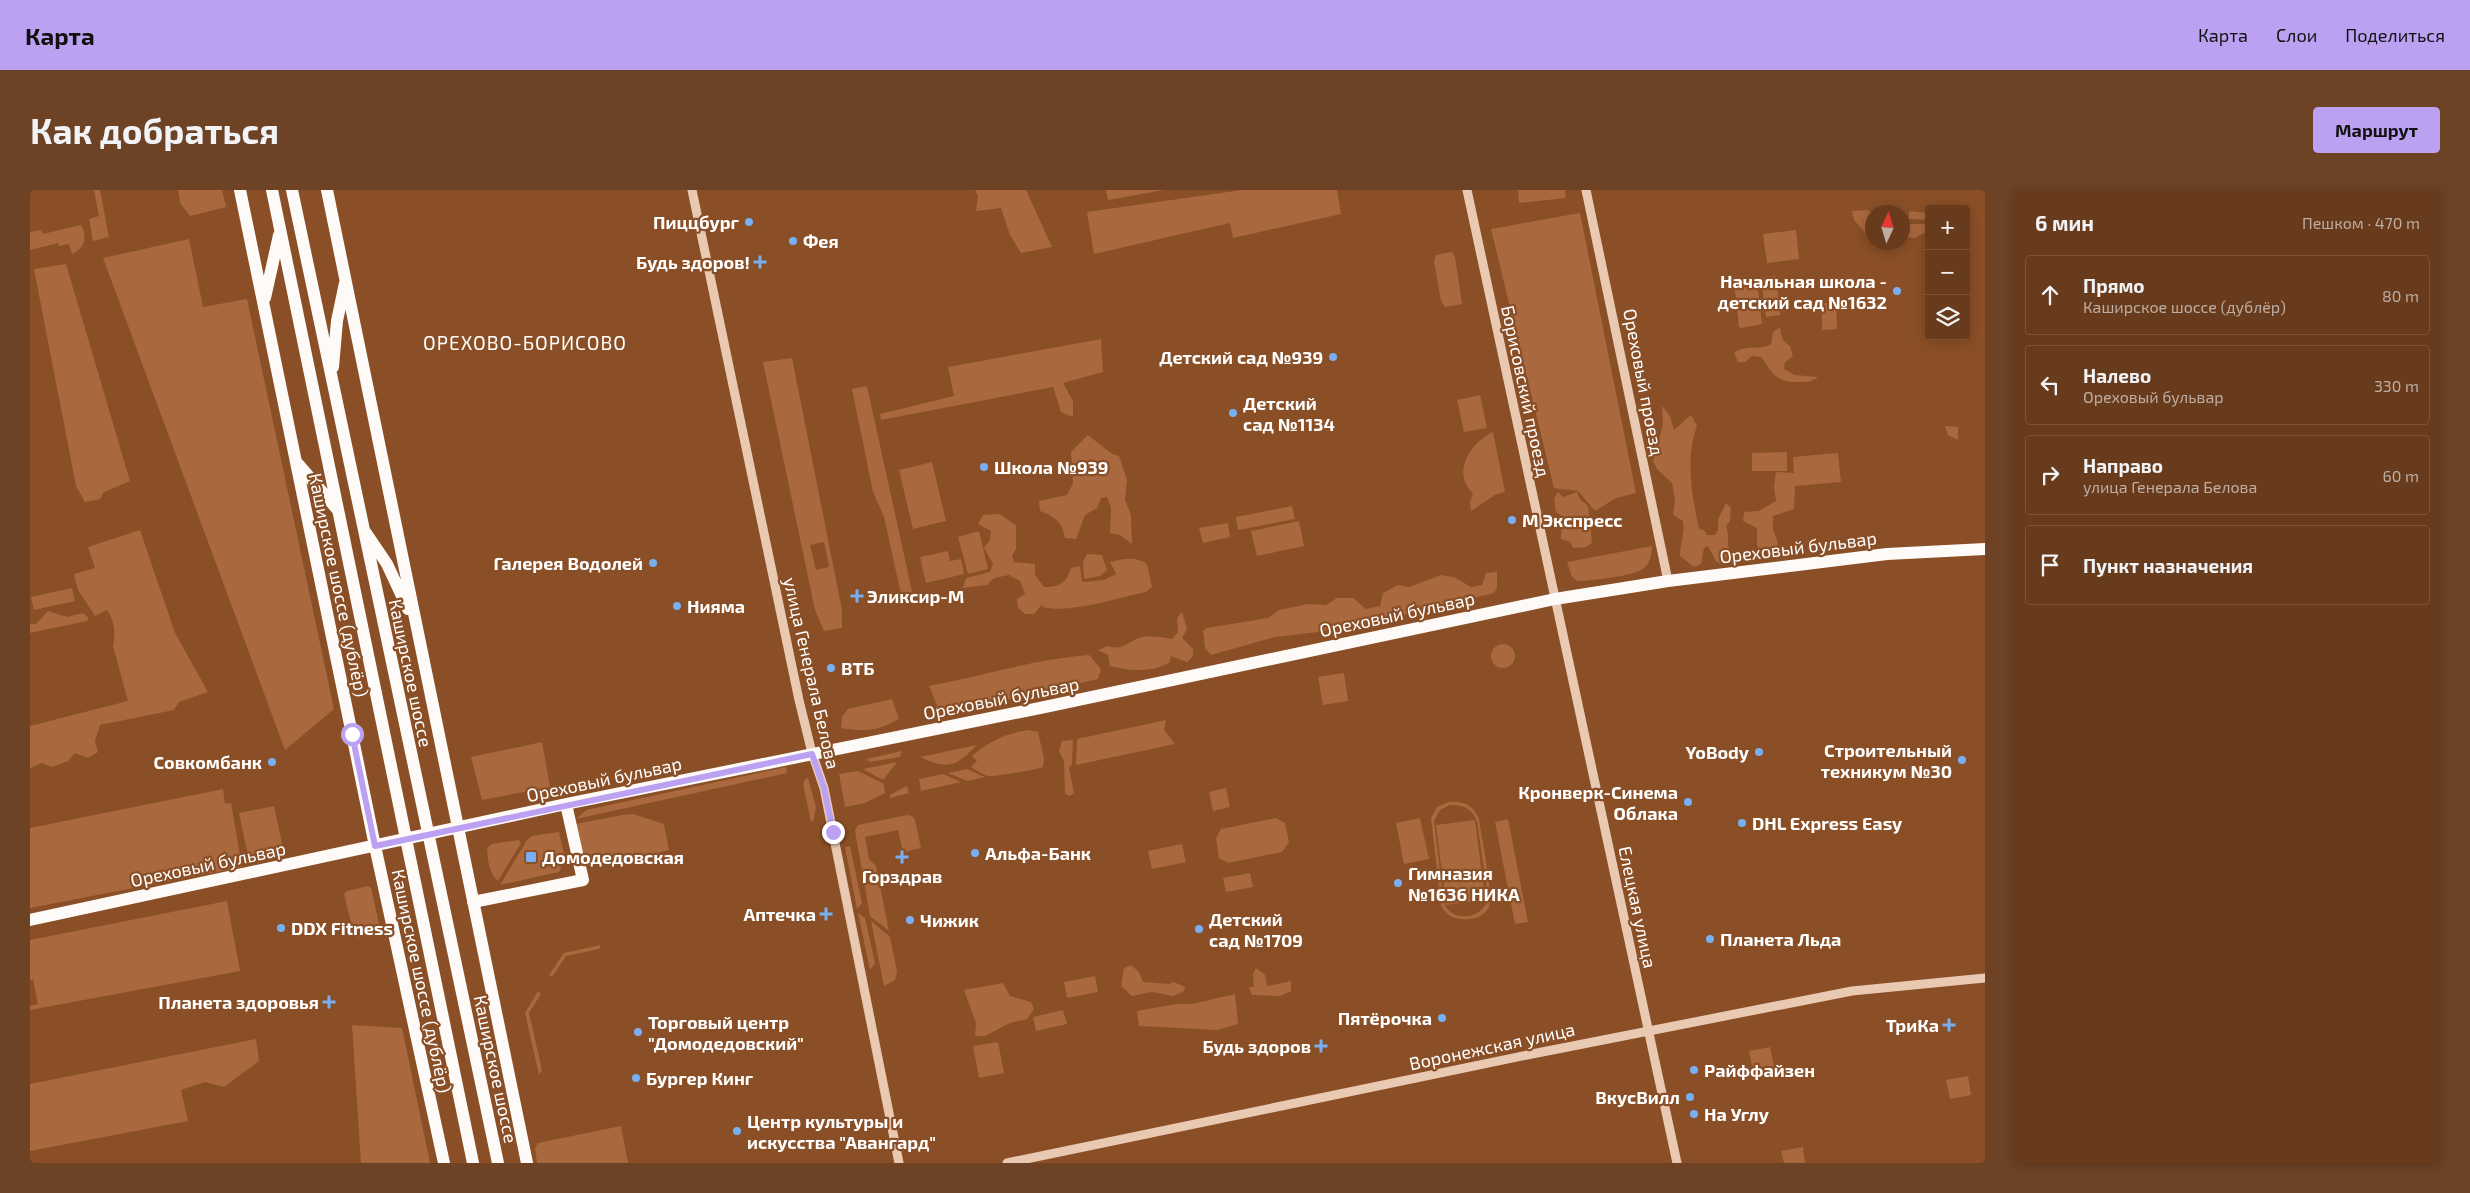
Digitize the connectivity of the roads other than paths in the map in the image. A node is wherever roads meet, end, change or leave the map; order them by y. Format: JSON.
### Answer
{"nodes":[{"id":1,"x":240,"y":190,"type":"edge"},
{"id":2,"x":272,"y":190,"type":"edge"},
{"id":3,"x":292,"y":190,"type":"edge"},
{"id":4,"x":327,"y":190,"type":"edge"},
{"id":5,"x":692,"y":190,"type":"edge"},
{"id":6,"x":1466,"y":190,"type":"edge"},
{"id":7,"x":1586,"y":190,"type":"edge"},
{"id":8,"x":280,"y":228,"type":"junction"},
{"id":9,"x":346,"y":278,"type":"junction"},
{"id":10,"x":264,"y":308,"type":"junction"},
{"id":11,"x":332,"y":382,"type":"junction"},
{"id":12,"x":296,"y":462,"type":"junction"},
{"id":13,"x":339,"y":512,"type":"junction"},
{"id":14,"x":362,"y":526,"type":"junction"},
{"id":15,"x":1985,"y":549,"type":"edge"},
{"id":16,"x":1668,"y":580,"type":"junction"},
{"id":17,"x":1555,"y":599,"type":"junction"},
{"id":18,"x":418,"y":630,"type":"junction"},
{"id":19,"x":812,"y":754,"type":"junction"},
{"id":20,"x":566,"y":804,"type":"junction"},
{"id":21,"x":458,"y":828,"type":"junction"},
{"id":22,"x":428,"y":834,"type":"junction"},
{"id":23,"x":407,"y":839,"type":"junction"},
{"id":24,"x":375,"y":846,"type":"junction"},
{"id":25,"x":473,"y":902,"type":"junction"},
{"id":26,"x":30,"y":920,"type":"edge"},
{"id":27,"x":1985,"y":978,"type":"edge"},
{"id":28,"x":1649,"y":1031,"type":"junction"},
{"id":29,"x":444,"y":1163,"type":"edge"},
{"id":30,"x":474,"y":1163,"type":"edge"},
{"id":31,"x":498,"y":1163,"type":"edge"},
{"id":32,"x":527,"y":1163,"type":"edge"},
{"id":33,"x":899,"y":1163,"type":"edge"},
{"id":34,"x":1008,"y":1163,"type":"edge"},
{"id":35,"x":1677,"y":1163,"type":"edge"}],
"edges":[{"from":1,"to":10,"type":"main road","name":"Каширское шоссе (дублёр)"},
{"from":2,"to":8,"type":"main road"},
{"from":3,"to":11,"type":"main road","name":"Каширское шоссе"},
{"from":4,"to":9,"type":"main road"},
{"from":5,"to":19,"type":"street","name":"улица Генерала Белова"},
{"from":6,"to":17,"type":"street","name":"Борисовский проезд"},
{"from":7,"to":16,"type":"street","name":"Ореховый проезд"},
{"from":8,"to":10,"type":"main road"},
{"from":8,"to":13,"type":"main road"},
{"from":9,"to":11,"type":"main road"},
{"from":9,"to":18,"type":"main road"},
{"from":10,"to":12,"type":"main road","name":"Каширское шоссе (дублёр)"},
{"from":11,"to":14,"type":"main road","name":"Каширское шоссе"},
{"from":12,"to":13,"type":"main road"},
{"from":12,"to":24,"type":"main road","name":"Каширское шоссе (дублёр)"},
{"from":13,"to":23,"type":"main road"},
{"from":14,"to":18,"type":"main road"},
{"from":14,"to":22,"type":"main road","name":"Каширское шоссе"},
{"from":15,"to":16,"type":"main road","name":"Ореховый бульвар"},
{"from":16,"to":17,"type":"main road","name":"Ореховый бульвар"},
{"from":17,"to":19,"type":"main road","name":"Ореховый бульвар"},
{"from":17,"to":28,"type":"street","name":"Елецкая улица"},
{"from":18,"to":21,"type":"main road"},
{"from":19,"to":20,"type":"main road","name":"Ореховый бульвар"},
{"from":19,"to":33,"type":"street","name":"улица Генерала Белова"},
{"from":20,"to":21,"type":"main road","name":"Ореховый бульвар"},
{"from":20,"to":25,"type":"main road"},
{"from":21,"to":22,"type":"main road","name":"Ореховый бульвар"},
{"from":21,"to":25,"type":"main road"},
{"from":22,"to":23,"type":"main road","name":"Ореховый бульвар"},
{"from":22,"to":31,"type":"main road","name":"Каширское шоссе"},
{"from":23,"to":24,"type":"main road","name":"Ореховый бульвар"},
{"from":23,"to":30,"type":"main road"},
{"from":24,"to":26,"type":"main road","name":"Ореховый бульвар"},
{"from":24,"to":29,"type":"main road","name":"Каширское шоссе (дублёр)"},
{"from":25,"to":32,"type":"main road"},
{"from":27,"to":28,"type":"street","name":"Воронежская улица"},
{"from":28,"to":34,"type":"street","name":"Воронежская улица"},
{"from":28,"to":35,"type":"street","name":"Елецкая улица"}]}
